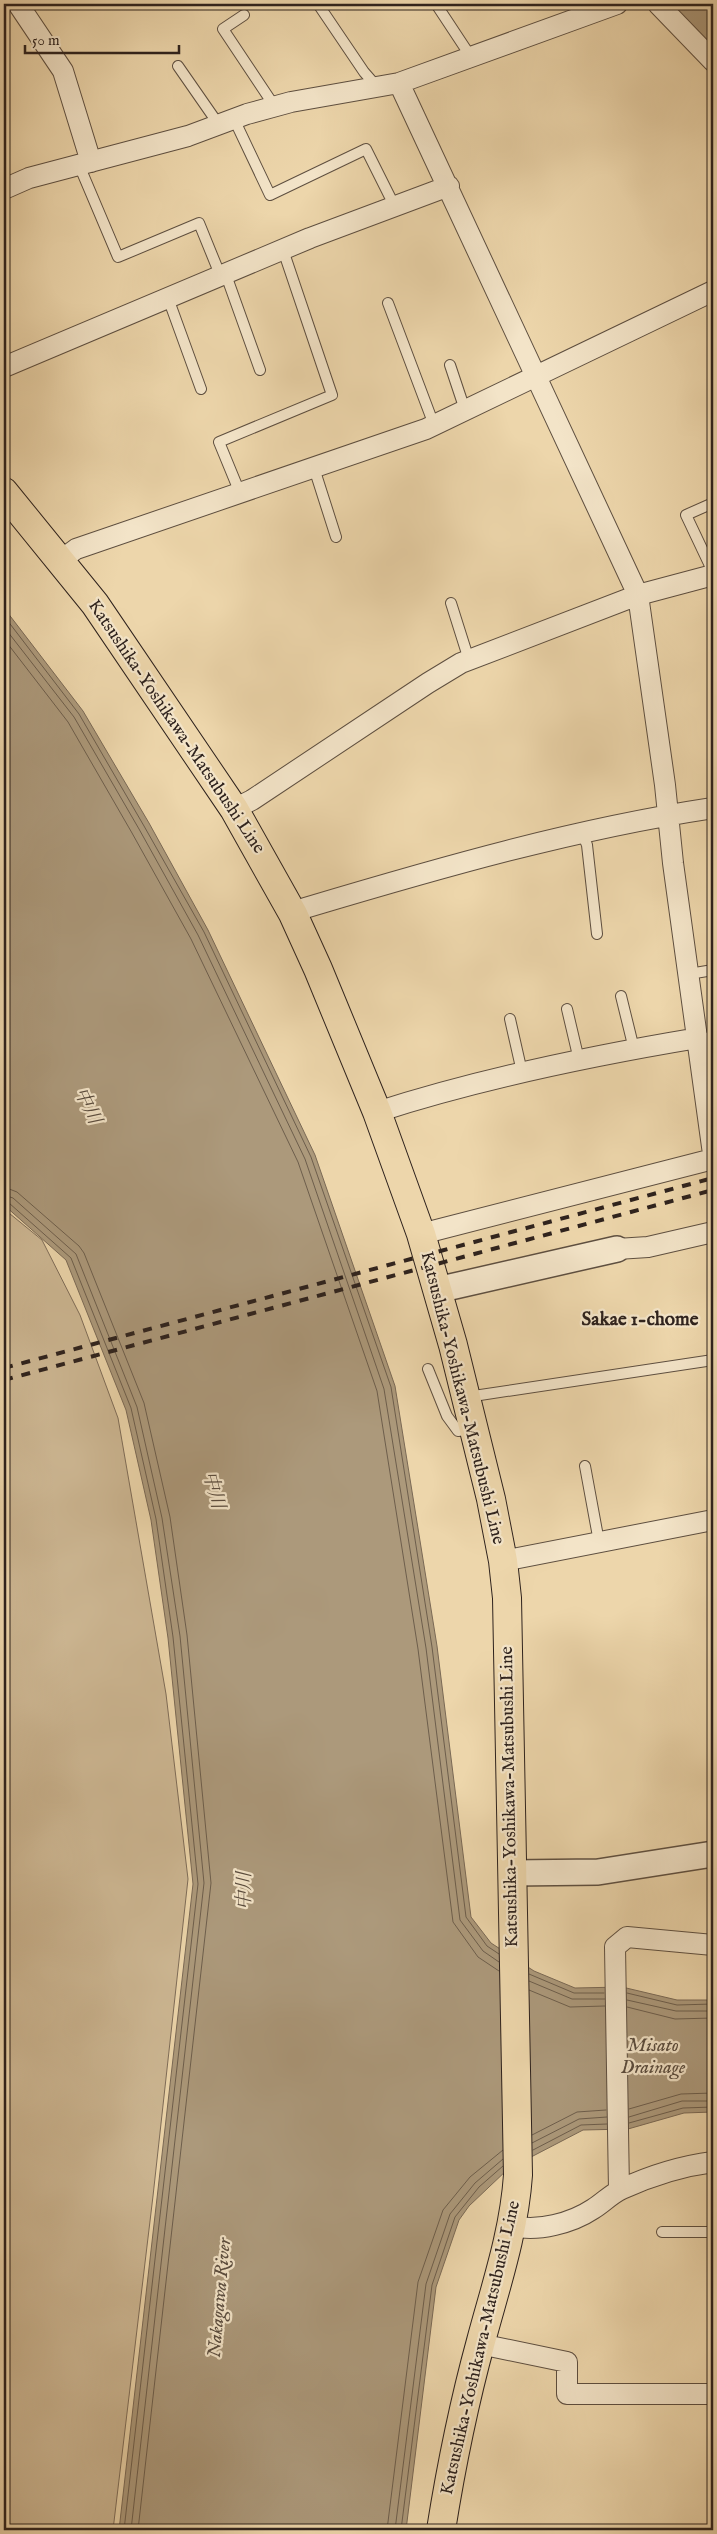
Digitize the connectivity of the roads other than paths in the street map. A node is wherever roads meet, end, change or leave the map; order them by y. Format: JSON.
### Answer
{"nodes":[{"id":1,"x":18,"y":4,"type":"edge"},
{"id":2,"x":318,"y":4,"type":"edge"},
{"id":3,"x":436,"y":4,"type":"edge"},
{"id":4,"x":617,"y":4,"type":"edge"},
{"id":5,"x":658,"y":4,"type":"edge"},
{"id":6,"x":244,"y":15,"type":"dead end"},
{"id":7,"x":471,"y":57,"type":"junction"},
{"id":8,"x":713,"y":61,"type":"edge"},
{"id":9,"x":178,"y":66,"type":"dead end"},
{"id":10,"x":399,"y":83,"type":"junction"},
{"id":11,"x":378,"y":88,"type":"junction"},
{"id":12,"x":275,"y":107,"type":"junction"},
{"id":13,"x":227,"y":122,"type":"junction"},
{"id":14,"x":85,"y":164,"type":"junction"},
{"id":15,"x":449,"y":186,"type":"junction"},
{"id":16,"x":4,"y":189,"type":"edge"},
{"id":17,"x":394,"y":207,"type":"junction"},
{"id":18,"x":283,"y":250,"type":"junction"},
{"id":19,"x":224,"y":276,"type":"junction"},
{"id":20,"x":713,"y":291,"type":"edge"},
{"id":21,"x":168,"y":298,"type":"junction"},
{"id":22,"x":388,"y":303,"type":"dead end"},
{"id":23,"x":450,"y":365,"type":"dead end"},
{"id":24,"x":4,"y":367,"type":"edge"},
{"id":25,"x":260,"y":370,"type":"dead end"},
{"id":26,"x":536,"y":375,"type":"junction"},
{"id":27,"x":201,"y":389,"type":"dead end"},
{"id":28,"x":465,"y":410,"type":"junction"},
{"id":29,"x":434,"y":425,"type":"junction"},
{"id":30,"x":314,"y":468,"type":"junction"},
{"id":31,"x":4,"y":492,"type":"edge"},
{"id":32,"x":240,"y":493,"type":"junction"},
{"id":33,"x":713,"y":503,"type":"edge"},
{"id":34,"x":336,"y":537,"type":"dead end"},
{"id":35,"x":61,"y":560,"type":"junction"},
{"id":36,"x":713,"y":574,"type":"edge"},
{"id":37,"x":638,"y":595,"type":"junction"},
{"id":38,"x":451,"y":603,"type":"dead end"},
{"id":39,"x":469,"y":660,"type":"junction"},
{"id":40,"x":713,"y":808,"type":"edge"},
{"id":41,"x":234,"y":809,"type":"junction"},
{"id":42,"x":669,"y":815,"type":"junction"},
{"id":43,"x":582,"y":833,"type":"junction"},
{"id":44,"x":293,"y":914,"type":"junction"},
{"id":45,"x":597,"y":934,"type":"dead end"},
{"id":46,"x":713,"y":970,"type":"edge"},
{"id":47,"x":689,"y":974,"type":"junction"},
{"id":48,"x":621,"y":996,"type":"dead end"},
{"id":49,"x":568,"y":1008,"type":"dead end"},
{"id":50,"x":510,"y":1019,"type":"dead end"},
{"id":51,"x":698,"y":1038,"type":"junction"},
{"id":52,"x":634,"y":1049,"type":"junction"},
{"id":53,"x":579,"y":1060,"type":"junction"},
{"id":54,"x":522,"y":1072,"type":"junction"},
{"id":55,"x":711,"y":1109,"type":"edge"},
{"id":56,"x":377,"y":1112,"type":"junction"},
{"id":57,"x":713,"y":1154,"type":"edge"},
{"id":58,"x":713,"y":1159,"type":"edge"},
{"id":59,"x":713,"y":1232,"type":"edge"},
{"id":60,"x":422,"y":1234,"type":"junction"},
{"id":61,"x":617,"y":1249,"type":"joint"},
{"id":62,"x":437,"y":1290,"type":"junction"},
{"id":63,"x":713,"y":1360,"type":"edge"},
{"id":64,"x":428,"y":1369,"type":"dead end"},
{"id":65,"x":466,"y":1397,"type":"junction"},
{"id":66,"x":474,"y":1427,"type":"junction"},
{"id":67,"x":585,"y":1466,"type":"dead end"},
{"id":68,"x":713,"y":1520,"type":"edge"},
{"id":69,"x":599,"y":1542,"type":"junction"},
{"id":70,"x":503,"y":1561,"type":"junction"},
{"id":71,"x":713,"y":1854,"type":"edge"},
{"id":72,"x":512,"y":1873,"type":"junction"},
{"id":73,"x":713,"y":1945,"type":"edge"},
{"id":74,"x":713,"y":2162,"type":"edge"},
{"id":75,"x":619,"y":2190,"type":"junction"},
{"id":76,"x":513,"y":2226,"type":"junction"},
{"id":77,"x":662,"y":2232,"type":"dead end"},
{"id":78,"x":713,"y":2232,"type":"edge"},
{"id":79,"x":480,"y":2344,"type":"junction"},
{"id":80,"x":713,"y":2394,"type":"edge"},
{"id":81,"x":441,"y":2530,"type":"edge"}],
"edges":[{"from":1,"to":14,"type":"street"},
{"from":2,"to":11,"type":"lane"},
{"from":3,"to":7,"type":"lane"},
{"from":4,"to":7,"type":"street"},
{"from":5,"to":8,"type":"street"},
{"from":6,"to":12,"type":"lane"},
{"from":7,"to":10,"type":"street"},
{"from":9,"to":13,"type":"lane"},
{"from":10,"to":11,"type":"street"},
{"from":10,"to":15,"type":"street"},
{"from":11,"to":12,"type":"street"},
{"from":12,"to":13,"type":"street"},
{"from":13,"to":14,"type":"street"},
{"from":13,"to":17,"type":"lane"},
{"from":14,"to":16,"type":"street"},
{"from":14,"to":19,"type":"lane"},
{"from":15,"to":17,"type":"street"},
{"from":15,"to":26,"type":"street"},
{"from":17,"to":18,"type":"street"},
{"from":18,"to":19,"type":"street"},
{"from":18,"to":32,"type":"lane"},
{"from":19,"to":21,"type":"street"},
{"from":19,"to":25,"type":"lane"},
{"from":20,"to":26,"type":"street"},
{"from":21,"to":24,"type":"street"},
{"from":21,"to":27,"type":"lane"},
{"from":22,"to":29,"type":"lane"},
{"from":23,"to":28,"type":"lane"},
{"from":26,"to":28,"type":"street"},
{"from":26,"to":37,"type":"street"},
{"from":28,"to":29,"type":"street"},
{"from":29,"to":30,"type":"street"},
{"from":30,"to":32,"type":"street"},
{"from":30,"to":34,"type":"lane"},
{"from":31,"to":35,"type":"main road","name":"Katsushika-Yoshikawa-Matsubushi Line"},
{"from":32,"to":35,"type":"street"},
{"from":33,"to":36,"type":"lane"},
{"from":35,"to":41,"type":"main road","name":"Katsushika-Yoshikawa-Matsubushi Line"},
{"from":36,"to":37,"type":"street"},
{"from":37,"to":39,"type":"street"},
{"from":37,"to":42,"type":"street"},
{"from":38,"to":39,"type":"lane"},
{"from":39,"to":41,"type":"street"},
{"from":40,"to":42,"type":"street"},
{"from":41,"to":44,"type":"main road","name":"Katsushika-Yoshikawa-Matsubushi Line"},
{"from":42,"to":43,"type":"street"},
{"from":42,"to":47,"type":"street"},
{"from":43,"to":44,"type":"street"},
{"from":43,"to":45,"type":"lane"},
{"from":44,"to":56,"type":"main road","name":"Katsushika-Yoshikawa-Matsubushi Line"},
{"from":46,"to":47,"type":"lane"},
{"from":47,"to":51,"type":"street"},
{"from":48,"to":52,"type":"lane"},
{"from":49,"to":53,"type":"lane"},
{"from":50,"to":54,"type":"lane"},
{"from":51,"to":52,"type":"street"},
{"from":51,"to":55,"type":"street"},
{"from":52,"to":53,"type":"street"},
{"from":53,"to":54,"type":"street"},
{"from":54,"to":56,"type":"street"},
{"from":55,"to":57,"type":"street"},
{"from":56,"to":60,"type":"main road","name":"Katsushika-Yoshikawa-Matsubushi Line"},
{"from":58,"to":60,"type":"street"},
{"from":59,"to":61,"type":"street"},
{"from":60,"to":62,"type":"main road","name":"Katsushika-Yoshikawa-Matsubushi Line"},
{"from":61,"to":62,"type":"street"},
{"from":62,"to":65,"type":"main road","name":"Katsushika-Yoshikawa-Matsubushi Line"},
{"from":63,"to":65,"type":"lane"},
{"from":64,"to":66,"type":"lane"},
{"from":65,"to":66,"type":"main road","name":"Katsushika-Yoshikawa-Matsubushi Line"},
{"from":66,"to":70,"type":"main road","name":"Katsushika-Yoshikawa-Matsubushi Line"},
{"from":67,"to":69,"type":"lane"},
{"from":68,"to":69,"type":"street"},
{"from":69,"to":70,"type":"street"},
{"from":70,"to":72,"type":"main road","name":"Katsushika-Yoshikawa-Matsubushi Line"},
{"from":71,"to":72,"type":"street"},
{"from":72,"to":76,"type":"main road","name":"Katsushika-Yoshikawa-Matsubushi Line"},
{"from":73,"to":75,"type":"street"},
{"from":74,"to":75,"type":"street"},
{"from":75,"to":76,"type":"street"},
{"from":76,"to":79,"type":"main road","name":"Katsushika-Yoshikawa-Matsubushi Line"},
{"from":77,"to":78,"type":"lane"},
{"from":79,"to":80,"type":"street"},
{"from":79,"to":81,"type":"main road","name":"Katsushika-Yoshikawa-Matsubushi Line"}]}
